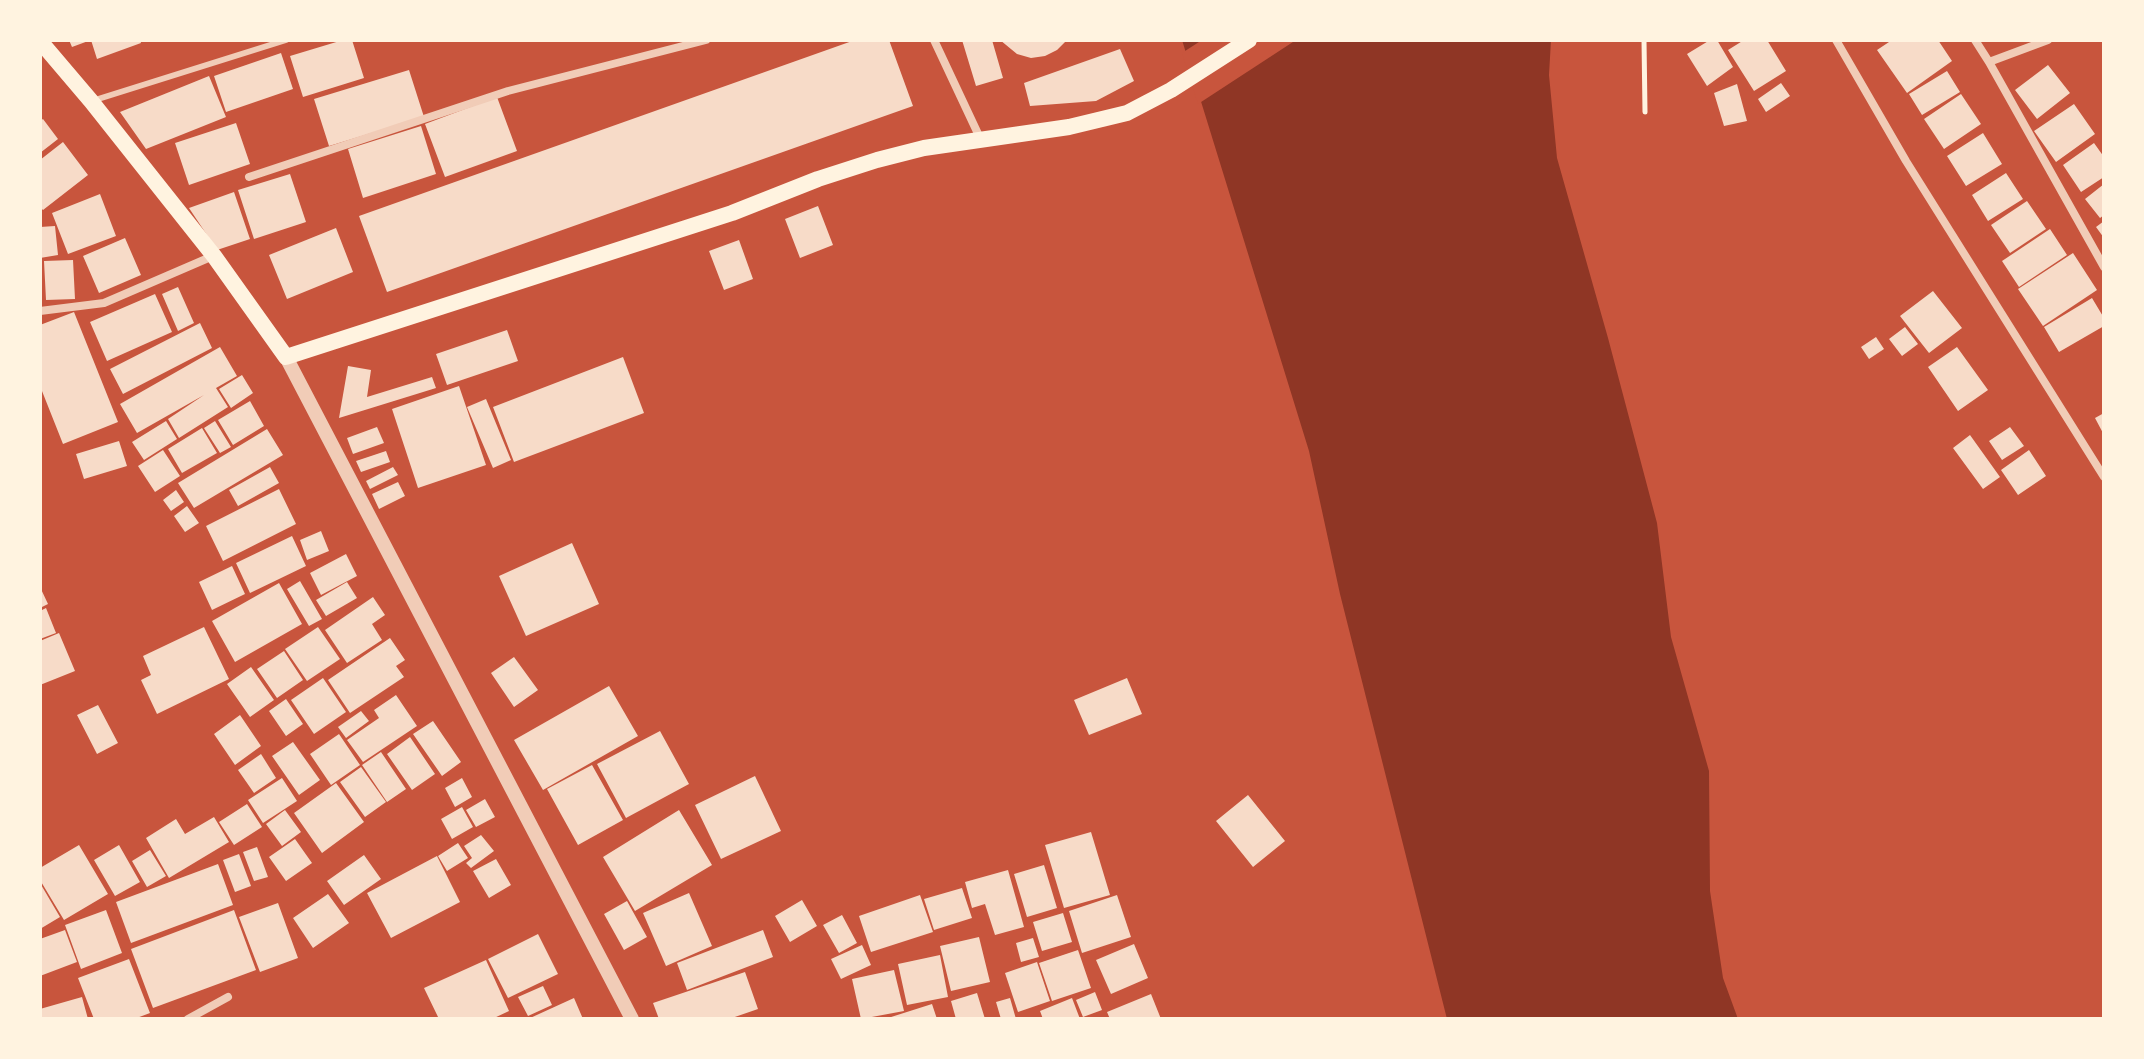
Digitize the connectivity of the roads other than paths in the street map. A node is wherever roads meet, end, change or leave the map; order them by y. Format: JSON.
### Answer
{"nodes":[{"id":1,"x":286,"y":40,"type":"edge"},
{"id":2,"x":706,"y":40,"type":"edge"},
{"id":3,"x":934,"y":40,"type":"edge"},
{"id":4,"x":1249,"y":40,"type":"edge"},
{"id":5,"x":1836,"y":40,"type":"edge"},
{"id":6,"x":1975,"y":40,"type":"edge"},
{"id":7,"x":2048,"y":40,"type":"edge"},
{"id":8,"x":40,"y":41,"type":"edge"},
{"id":9,"x":1989,"y":62,"type":"junction"},
{"id":10,"x":91,"y":101,"type":"junction"},
{"id":11,"x":980,"y":138,"type":"junction"},
{"id":12,"x":249,"y":177,"type":"dead end"},
{"id":13,"x":214,"y":256,"type":"junction"},
{"id":14,"x":2104,"y":267,"type":"edge"},
{"id":15,"x":40,"y":311,"type":"edge"},
{"id":16,"x":286,"y":357,"type":"junction"},
{"id":17,"x":2104,"y":477,"type":"edge"},
{"id":18,"x":228,"y":997,"type":"dead end"},
{"id":19,"x":188,"y":1019,"type":"edge"},
{"id":20,"x":632,"y":1019,"type":"edge"}],
"edges":[{"from":1,"to":10,"type":"lane"},
{"from":2,"to":12,"type":"street"},
{"from":3,"to":11,"type":"street"},
{"from":4,"to":11,"type":"main road"},
{"from":5,"to":17,"type":"street"},
{"from":6,"to":9,"type":"street"},
{"from":7,"to":9,"type":"street"},
{"from":8,"to":10,"type":"main road"},
{"from":9,"to":14,"type":"street"},
{"from":10,"to":13,"type":"main road"},
{"from":11,"to":16,"type":"main road"},
{"from":13,"to":15,"type":"street"},
{"from":13,"to":16,"type":"main road"},
{"from":16,"to":20,"type":"street"},
{"from":18,"to":19,"type":"street"}]}
